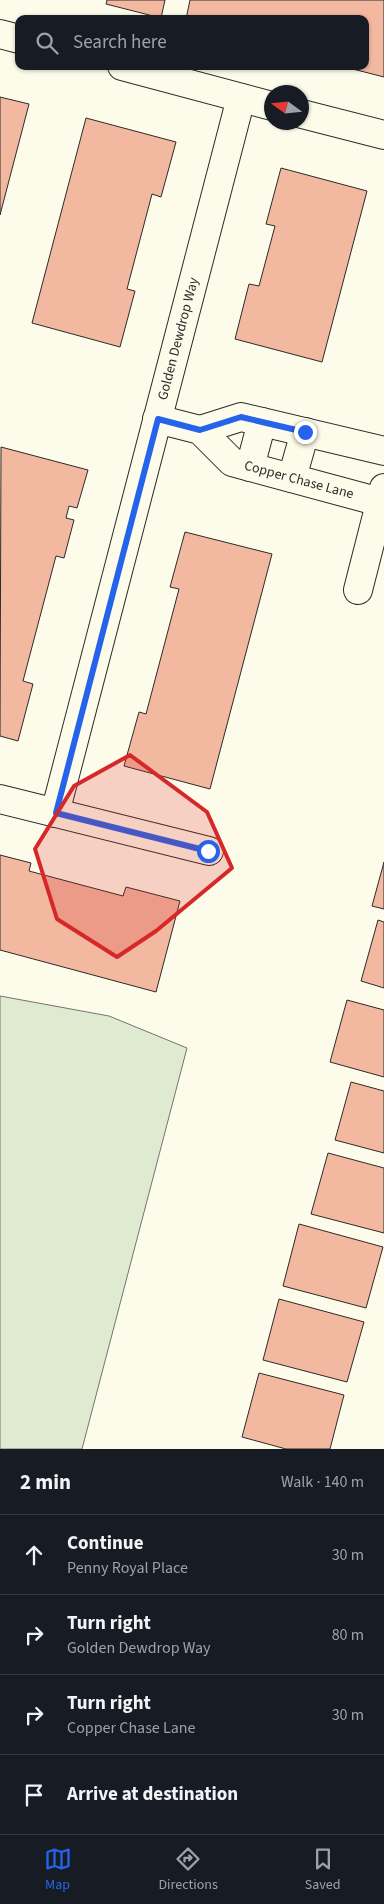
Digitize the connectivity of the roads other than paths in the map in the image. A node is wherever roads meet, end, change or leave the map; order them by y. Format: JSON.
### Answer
{"nodes":[{"id":1,"x":0,"y":34,"type":"edge"},
{"id":2,"x":15,"y":38,"type":"edge"},
{"id":3,"x":137,"y":70,"type":"edge"},
{"id":4,"x":241,"y":98,"type":"junction"},
{"id":5,"x":264,"y":104,"type":"edge"},
{"id":6,"x":309,"y":116,"type":"edge"},
{"id":7,"x":384,"y":135,"type":"edge"},
{"id":8,"x":158,"y":419,"type":"junction"},
{"id":9,"x":262,"y":422,"type":"junction"},
{"id":10,"x":200,"y":430,"type":"junction"},
{"id":11,"x":305,"y":432,"type":"junction"},
{"id":12,"x":384,"y":451,"type":"edge"},
{"id":13,"x":250,"y":467,"type":"junction"},
{"id":14,"x":292,"y":478,"type":"junction"},
{"id":15,"x":382,"y":495,"type":"edge"},
{"id":16,"x":358,"y":590,"type":"dead end"},
{"id":17,"x":0,"y":799,"type":"edge"},
{"id":18,"x":56,"y":813,"type":"junction"},
{"id":19,"x":208,"y":851,"type":"dead end"}],
"edges":[{"from":1,"to":2,"type":"street"},
{"from":3,"to":4,"type":"street"},
{"from":4,"to":5,"type":"street"},
{"from":4,"to":8,"type":"street","name":"Golden Dewdrop Way"},
{"from":6,"to":7,"type":"street"},
{"from":8,"to":10,"type":"street"},
{"from":8,"to":18,"type":"street","name":"Golden Dewdrop Way"},
{"from":9,"to":10,"type":"street"},
{"from":9,"to":11,"type":"street"},
{"from":9,"to":13,"type":"street"},
{"from":10,"to":13,"type":"street","name":"Copper Chase Lane"},
{"from":11,"to":12,"type":"street"},
{"from":11,"to":14,"type":"street"},
{"from":13,"to":14,"type":"street","name":"Copper Chase Lane"},
{"from":14,"to":15,"type":"street","name":"Copper Chase Lane"},
{"from":15,"to":16,"type":"street"},
{"from":17,"to":18,"type":"street"},
{"from":18,"to":19,"type":"street"}]}
